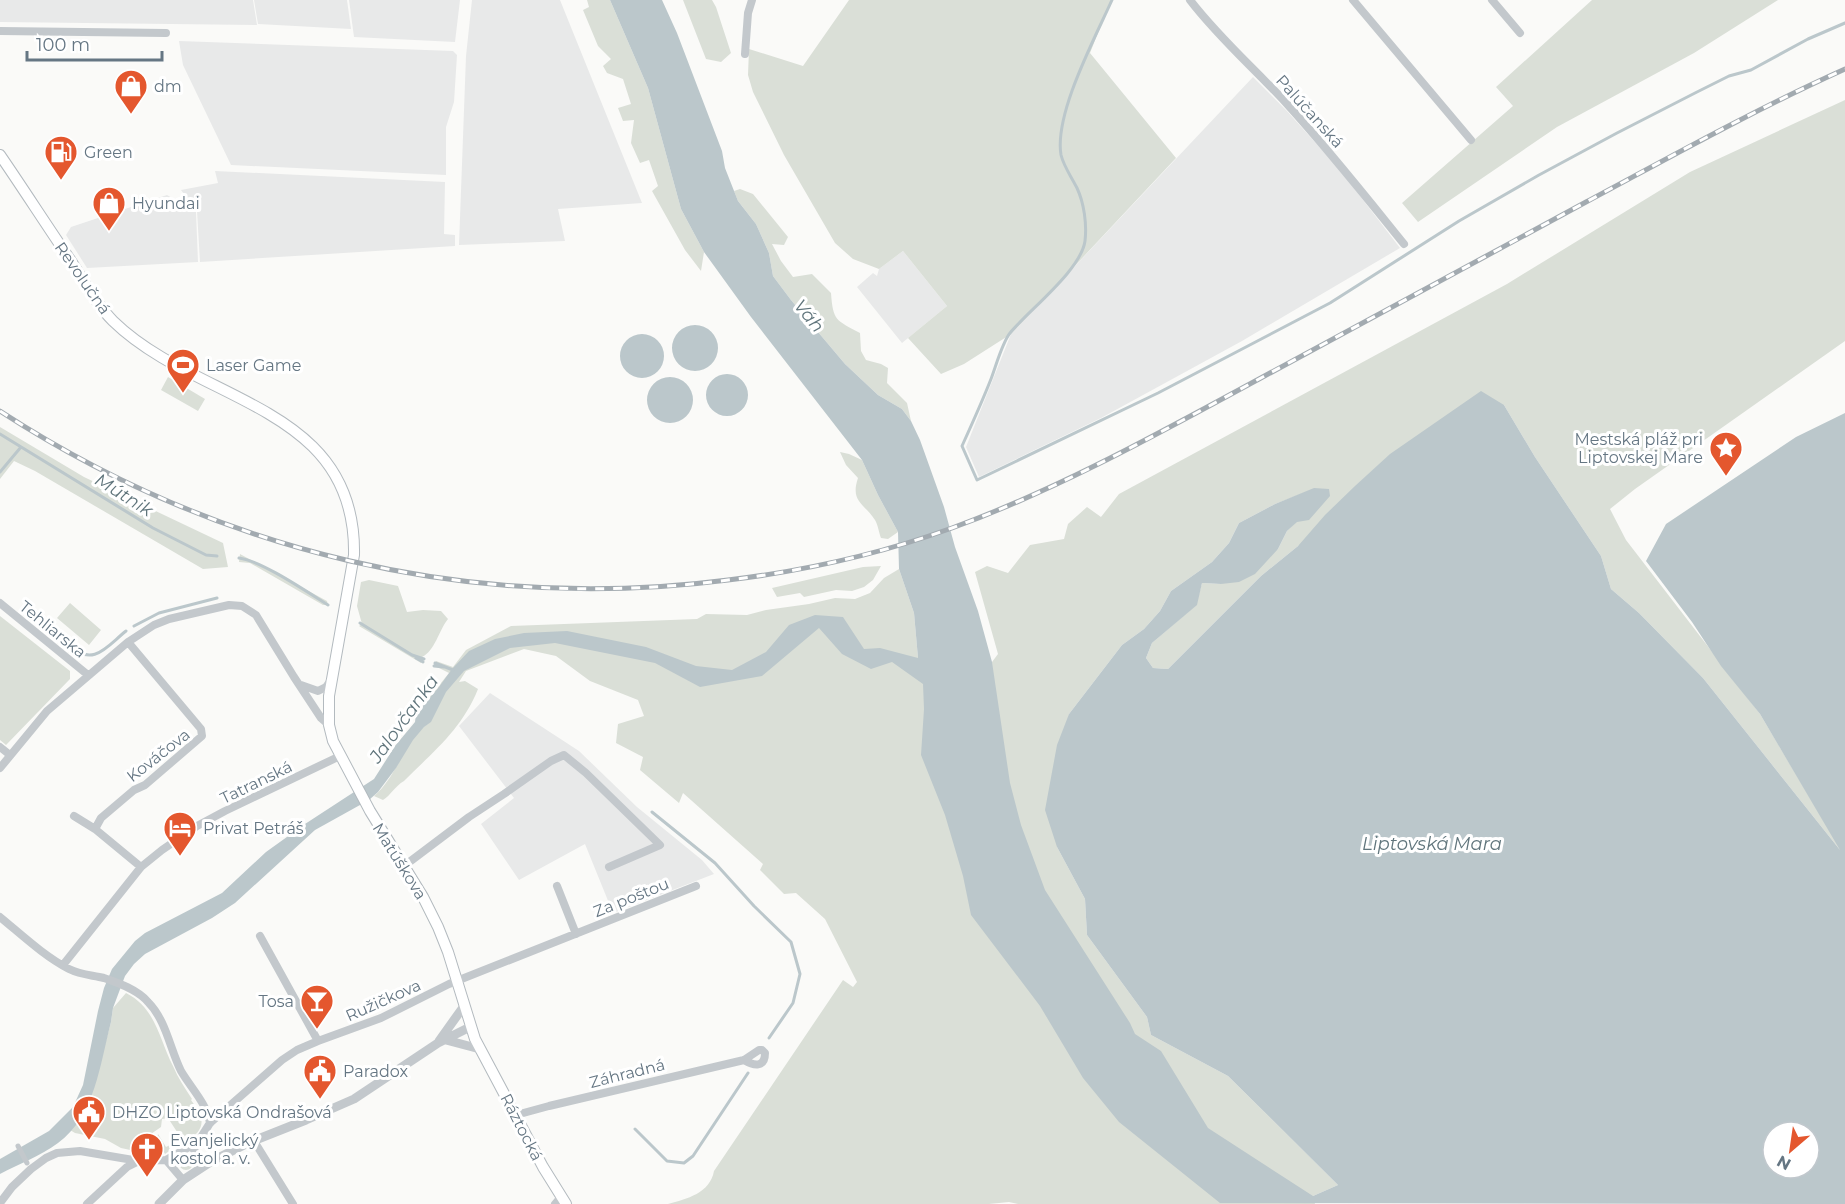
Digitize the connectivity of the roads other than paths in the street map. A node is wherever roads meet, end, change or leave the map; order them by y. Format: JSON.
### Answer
{"nodes":[{"id":1,"x":752,"y":0,"type":"edge"},
{"id":2,"x":1190,"y":0,"type":"edge"},
{"id":3,"x":1353,"y":0,"type":"edge"},
{"id":4,"x":1492,"y":0,"type":"edge"},
{"id":5,"x":0,"y":31,"type":"edge"},
{"id":6,"x":166,"y":33,"type":"dead end"},
{"id":7,"x":1520,"y":33,"type":"dead end"},
{"id":8,"x":745,"y":54,"type":"dead end"},
{"id":9,"x":1471,"y":140,"type":"dead end"},
{"id":10,"x":0,"y":155,"type":"edge"},
{"id":11,"x":1404,"y":244,"type":"dead end"},
{"id":12,"x":0,"y":603,"type":"edge"},
{"id":13,"x":128,"y":642,"type":"junction"},
{"id":14,"x":88,"y":675,"type":"junction"},
{"id":15,"x":332,"y":679,"type":"junction"},
{"id":16,"x":299,"y":684,"type":"junction"},
{"id":17,"x":329,"y":725,"type":"junction"},
{"id":18,"x":0,"y":747,"type":"edge"},
{"id":19,"x":10,"y":755,"type":"junction"},
{"id":20,"x":340,"y":756,"type":"junction"},
{"id":21,"x":0,"y":768,"type":"edge"},
{"id":22,"x":74,"y":816,"type":"dead end"},
{"id":23,"x":95,"y":830,"type":"junction"},
{"id":24,"x":404,"y":866,"type":"junction"},
{"id":25,"x":141,"y":867,"type":"junction"},
{"id":26,"x":609,"y":867,"type":"dead end"},
{"id":27,"x":557,"y":886,"type":"dead end"},
{"id":28,"x":696,"y":886,"type":"dead end"},
{"id":29,"x":0,"y":917,"type":"edge"},
{"id":30,"x":576,"y":934,"type":"junction"},
{"id":31,"x":260,"y":936,"type":"dead end"},
{"id":32,"x":63,"y":965,"type":"junction"},
{"id":33,"x":458,"y":981,"type":"junction"},
{"id":34,"x":464,"y":1006,"type":"junction"},
{"id":35,"x":470,"y":1027,"type":"junction"},
{"id":36,"x":318,"y":1041,"type":"junction"},
{"id":37,"x":442,"y":1042,"type":"junction"},
{"id":38,"x":480,"y":1049,"type":"junction"},
{"id":39,"x":744,"y":1060,"type":"dead end"},
{"id":40,"x":516,"y":1115,"type":"junction"},
{"id":41,"x":210,"y":1123,"type":"junction"},
{"id":42,"x":254,"y":1141,"type":"junction"},
{"id":43,"x":18,"y":1146,"type":"dead end"},
{"id":44,"x":191,"y":1146,"type":"junction"},
{"id":45,"x":166,"y":1160,"type":"junction"},
{"id":46,"x":139,"y":1161,"type":"junction"},
{"id":47,"x":27,"y":1163,"type":"dead end"},
{"id":48,"x":205,"y":1165,"type":"junction"},
{"id":49,"x":183,"y":1180,"type":"junction"},
{"id":50,"x":561,"y":1202,"type":"edge"},
{"id":51,"x":0,"y":1203,"type":"edge"},
{"id":52,"x":87,"y":1204,"type":"edge"},
{"id":53,"x":159,"y":1204,"type":"edge"},
{"id":54,"x":292,"y":1204,"type":"edge"}],
"edges":[{"from":1,"to":8,"type":"street"},
{"from":2,"to":11,"type":"street","name":"Palúčanská"},
{"from":3,"to":9,"type":"street"},
{"from":4,"to":7,"type":"street"},
{"from":5,"to":6,"type":"street"},
{"from":10,"to":15,"type":"main road","name":"Revolučná"},
{"from":12,"to":14,"type":"street","name":"Tehliarska"},
{"from":13,"to":14,"type":"street"},
{"from":13,"to":16,"type":"street","name":"Matúškova"},
{"from":13,"to":23,"type":"street","name":"Kováčova"},
{"from":14,"to":19,"type":"street"},
{"from":15,"to":16,"type":"street"},
{"from":15,"to":17,"type":"main road","name":"Revolučná"},
{"from":16,"to":17,"type":"street","name":"Matúškova"},
{"from":17,"to":20,"type":"main road","name":"Matúškova"},
{"from":18,"to":19,"type":"street"},
{"from":19,"to":21,"type":"street"},
{"from":20,"to":24,"type":"main road","name":"Matúškova"},
{"from":20,"to":25,"type":"street","name":"Tatranská"},
{"from":22,"to":23,"type":"street"},
{"from":23,"to":25,"type":"street"},
{"from":24,"to":26,"type":"street"},
{"from":24,"to":33,"type":"main road","name":"Matúškova"},
{"from":25,"to":32,"type":"street","name":"Tatranská"},
{"from":27,"to":30,"type":"street"},
{"from":28,"to":30,"type":"street","name":"Za poštou"},
{"from":29,"to":32,"type":"street"},
{"from":30,"to":33,"type":"street","name":"Za poštou"},
{"from":31,"to":36,"type":"street"},
{"from":32,"to":41,"type":"street"},
{"from":33,"to":34,"type":"main road","name":"Matúškova"},
{"from":33,"to":36,"type":"street","name":"Ružičkova"},
{"from":34,"to":35,"type":"main road","name":"Matúškova"},
{"from":34,"to":37,"type":"street"},
{"from":35,"to":37,"type":"street"},
{"from":35,"to":38,"type":"main road","name":"Matúškova"},
{"from":36,"to":41,"type":"street","name":"Ružičkova"},
{"from":37,"to":38,"type":"street"},
{"from":37,"to":42,"type":"street"},
{"from":38,"to":40,"type":"main road","name":"Ráztocká"},
{"from":39,"to":40,"type":"street","name":"Záhradná"},
{"from":40,"to":50,"type":"main road","name":"Ráztocká"},
{"from":41,"to":44,"type":"street","name":"Ružičkova"},
{"from":42,"to":48,"type":"street"},
{"from":42,"to":54,"type":"street"},
{"from":43,"to":47,"type":"street"},
{"from":44,"to":45,"type":"street"},
{"from":44,"to":48,"type":"street"},
{"from":45,"to":46,"type":"street"},
{"from":45,"to":49,"type":"street"},
{"from":46,"to":51,"type":"street"},
{"from":46,"to":52,"type":"street"},
{"from":48,"to":49,"type":"street"},
{"from":49,"to":53,"type":"street"}]}
